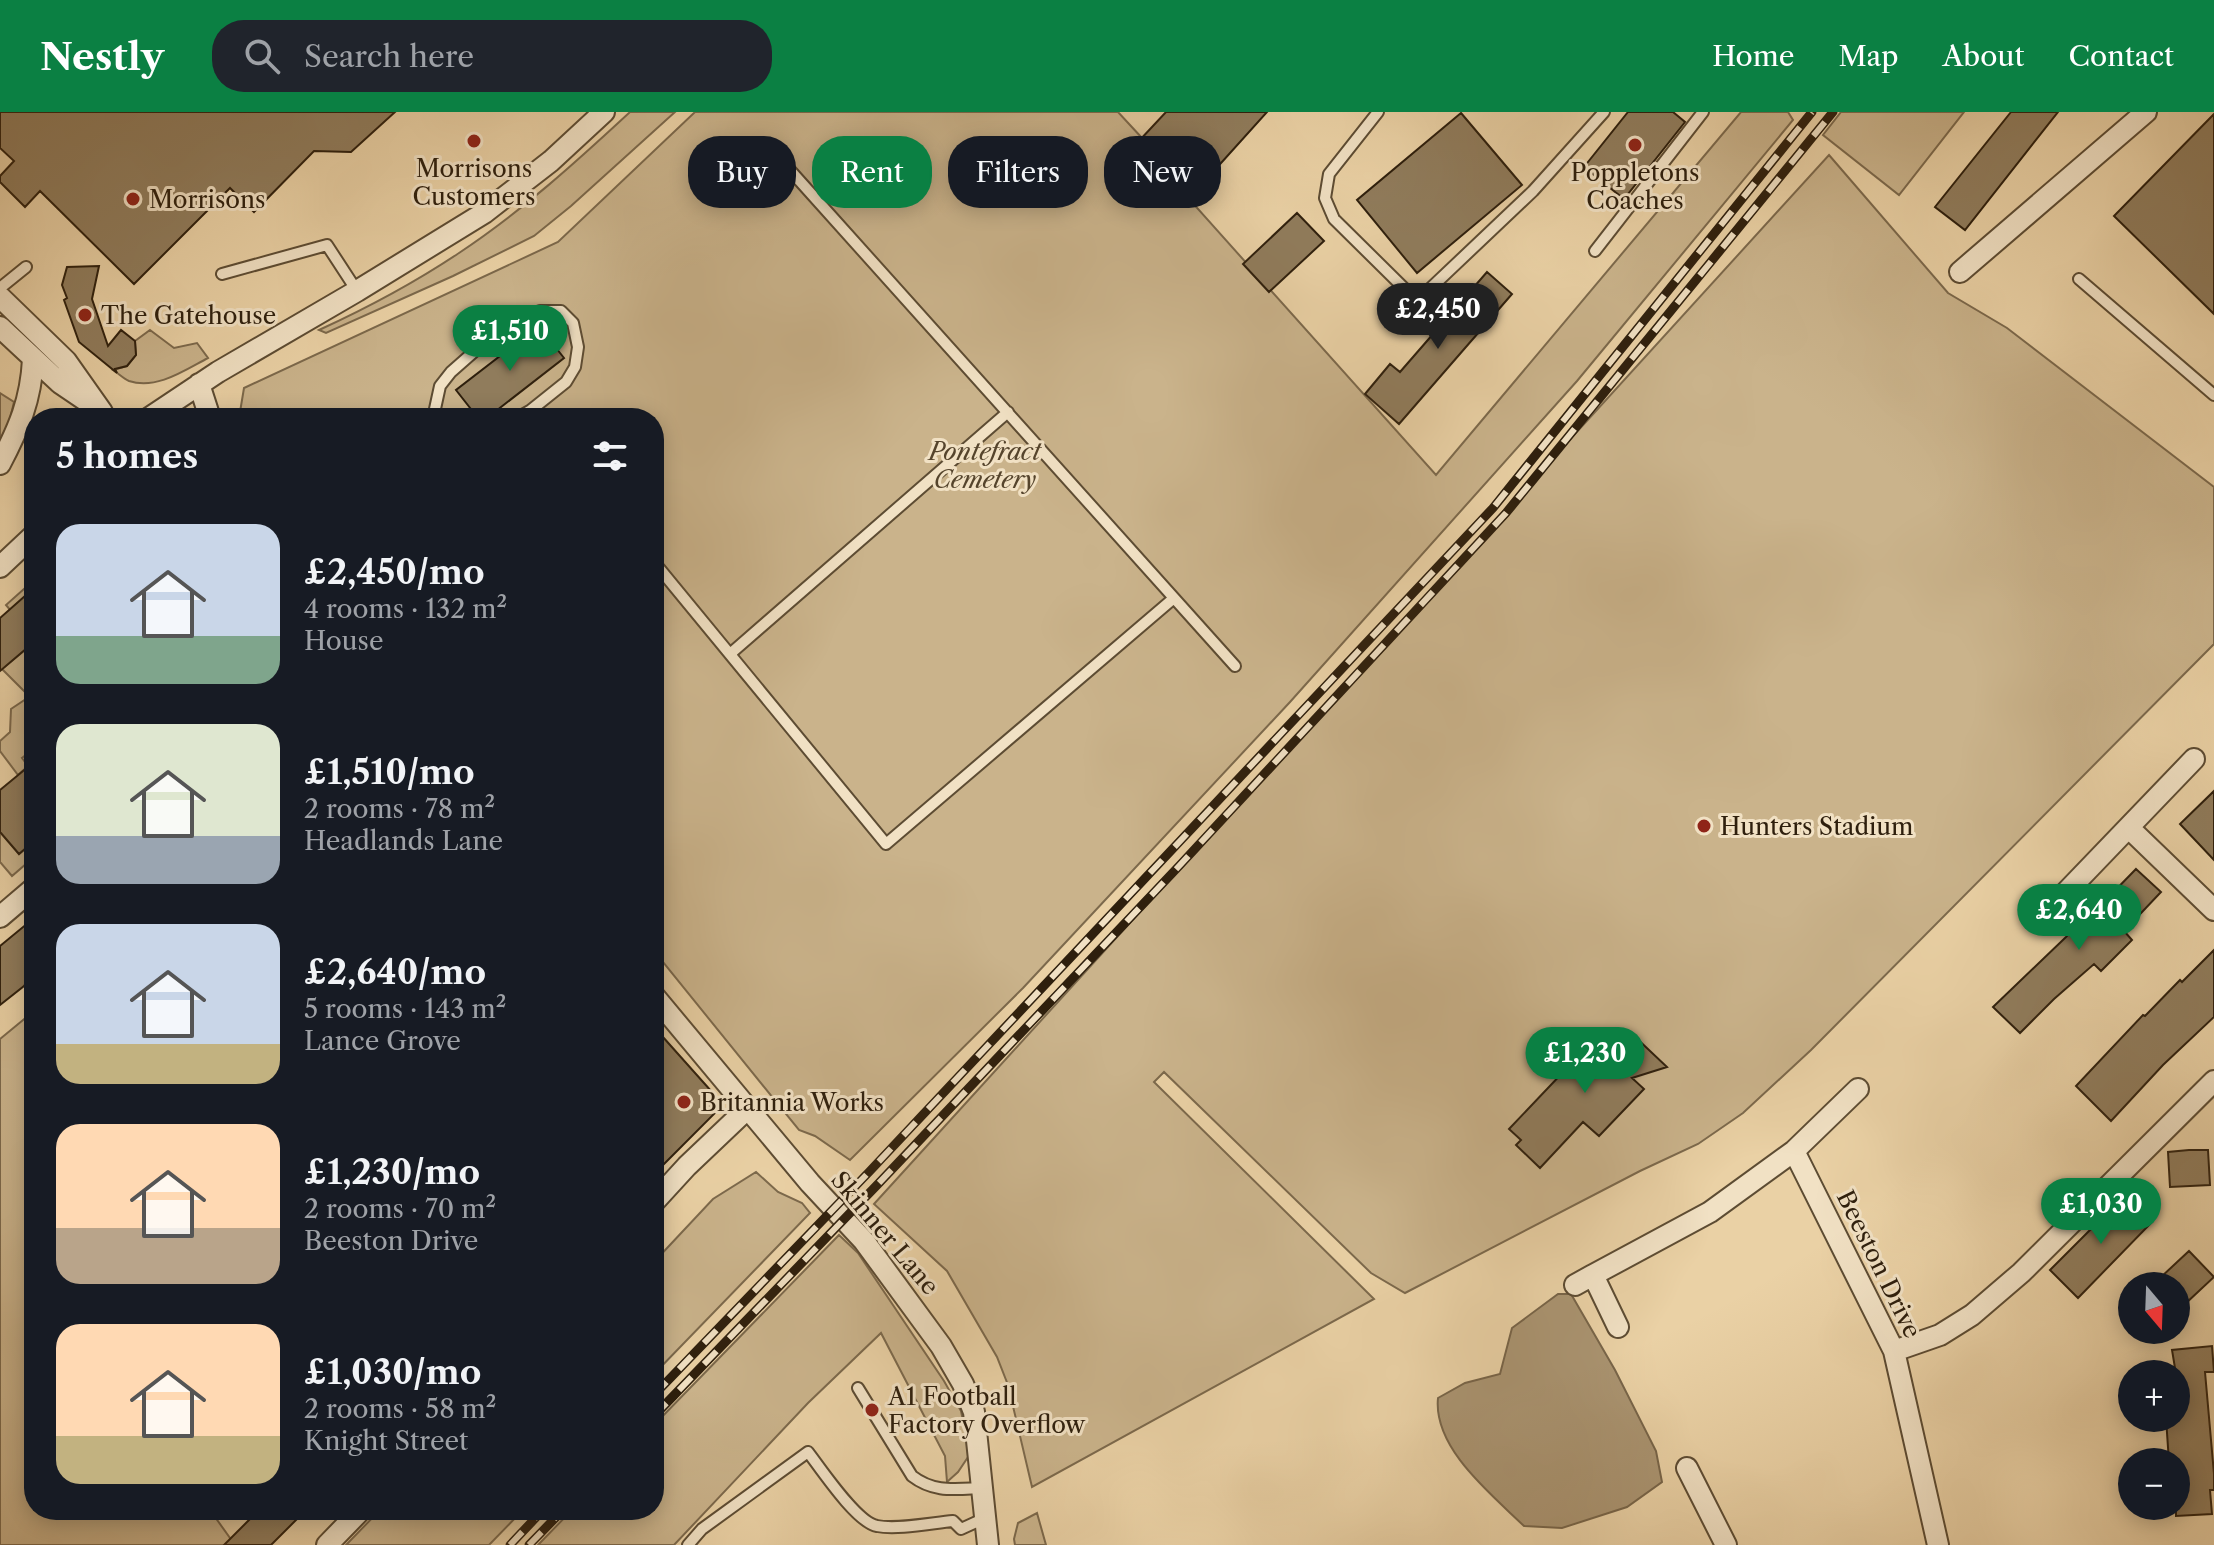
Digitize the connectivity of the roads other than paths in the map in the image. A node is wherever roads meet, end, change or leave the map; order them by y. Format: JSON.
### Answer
{"nodes":[{"id":1,"x":604,"y":112,"type":"edge"},
{"id":2,"x":1378,"y":112,"type":"edge"},
{"id":3,"x":1604,"y":112,"type":"edge"},
{"id":4,"x":1703,"y":112,"type":"edge"},
{"id":5,"x":2146,"y":112,"type":"edge"},
{"id":6,"x":796,"y":177,"type":"edge"},
{"id":7,"x":1595,"y":251,"type":"dead end"},
{"id":8,"x":26,"y":267,"type":"dead end"},
{"id":9,"x":1960,"y":272,"type":"dead end"},
{"id":10,"x":222,"y":274,"type":"dead end"},
{"id":11,"x":2079,"y":279,"type":"dead end"},
{"id":12,"x":357,"y":291,"type":"junction"},
{"id":13,"x":1,"y":297,"type":"edge"},
{"id":14,"x":0,"y":327,"type":"edge"},
{"id":15,"x":33,"y":359,"type":"junction"},
{"id":16,"x":199,"y":384,"type":"junction"},
{"id":17,"x":2214,"y":395,"type":"edge"},
{"id":18,"x":25,"y":408,"type":"edge"},
{"id":19,"x":96,"y":408,"type":"edge"},
{"id":20,"x":101,"y":408,"type":"edge"},
{"id":21,"x":164,"y":408,"type":"edge"},
{"id":22,"x":207,"y":408,"type":"edge"},
{"id":23,"x":435,"y":408,"type":"edge"},
{"id":24,"x":540,"y":408,"type":"edge"},
{"id":25,"x":24,"y":410,"type":"edge"},
{"id":26,"x":1008,"y":412,"type":"junction"},
{"id":27,"x":0,"y":464,"type":"edge"},
{"id":28,"x":24,"y":544,"type":"edge"},
{"id":29,"x":0,"y":567,"type":"edge"},
{"id":30,"x":664,"y":574,"type":"edge"},
{"id":31,"x":1174,"y":598,"type":"junction"},
{"id":32,"x":730,"y":654,"type":"junction"},
{"id":33,"x":1235,"y":666,"type":"dead end"},
{"id":34,"x":2194,"y":759,"type":"dead end"},
{"id":35,"x":2129,"y":828,"type":"junction"},
{"id":36,"x":24,"y":897,"type":"edge"},
{"id":37,"x":2050,"y":909,"type":"dead end"},
{"id":38,"x":2214,"y":910,"type":"edge"},
{"id":39,"x":0,"y":917,"type":"edge"},
{"id":40,"x":664,"y":1008,"type":"edge"},
{"id":41,"x":2207,"y":1088,"type":"edge"},
{"id":42,"x":1858,"y":1089,"type":"dead end"},
{"id":43,"x":747,"y":1109,"type":"junction"},
{"id":44,"x":2214,"y":1112,"type":"edge"},
{"id":45,"x":1794,"y":1151,"type":"junction"},
{"id":46,"x":664,"y":1191,"type":"edge"},
{"id":47,"x":1618,"y":1327,"type":"dead end"},
{"id":48,"x":1894,"y":1351,"type":"junction"},
{"id":49,"x":858,"y":1388,"type":"dead end"},
{"id":50,"x":1687,"y":1468,"type":"dead end"},
{"id":51,"x":982,"y":1488,"type":"junction"},
{"id":52,"x":985,"y":1518,"type":"junction"},
{"id":53,"x":351,"y":1520,"type":"edge"},
{"id":54,"x":327,"y":1545,"type":"edge"},
{"id":55,"x":688,"y":1545,"type":"edge"},
{"id":56,"x":988,"y":1545,"type":"edge"},
{"id":57,"x":1726,"y":1545,"type":"edge"},
{"id":58,"x":1938,"y":1545,"type":"edge"}],
"edges":[{"from":1,"to":12,"type":"street"},
{"from":2,"to":3,"type":"lane"},
{"from":4,"to":7,"type":"lane"},
{"from":5,"to":9,"type":"street"},
{"from":6,"to":26,"type":"lane"},
{"from":8,"to":13,"type":"lane"},
{"from":10,"to":12,"type":"lane"},
{"from":11,"to":17,"type":"lane"},
{"from":12,"to":16,"type":"street"},
{"from":13,"to":20,"type":"street"},
{"from":14,"to":15,"type":"street"},
{"from":15,"to":18,"type":"street"},
{"from":15,"to":19,"type":"street"},
{"from":16,"to":21,"type":"street"},
{"from":16,"to":22,"type":"street"},
{"from":23,"to":24,"type":"lane"},
{"from":25,"to":27,"type":"street"},
{"from":26,"to":31,"type":"lane"},
{"from":26,"to":32,"type":"lane"},
{"from":28,"to":29,"type":"street"},
{"from":30,"to":32,"type":"lane"},
{"from":31,"to":32,"type":"lane"},
{"from":31,"to":33,"type":"lane"},
{"from":34,"to":35,"type":"street"},
{"from":35,"to":37,"type":"street"},
{"from":35,"to":38,"type":"street"},
{"from":36,"to":39,"type":"street"},
{"from":40,"to":43,"type":"street","name":"Skinner Lane"},
{"from":41,"to":44,"type":"street"},
{"from":41,"to":48,"type":"street"},
{"from":42,"to":45,"type":"street"},
{"from":43,"to":46,"type":"street"},
{"from":43,"to":51,"type":"street","name":"Skinner Lane"},
{"from":45,"to":47,"type":"street"},
{"from":45,"to":48,"type":"street","name":"Beeston Drive"},
{"from":48,"to":58,"type":"street","name":"Beeston Drive"},
{"from":49,"to":51,"type":"lane"},
{"from":50,"to":57,"type":"street"},
{"from":51,"to":52,"type":"street","name":"Skinner Lane"},
{"from":52,"to":55,"type":"lane"},
{"from":52,"to":56,"type":"street","name":"Skinner Lane"},
{"from":53,"to":54,"type":"street"}]}
